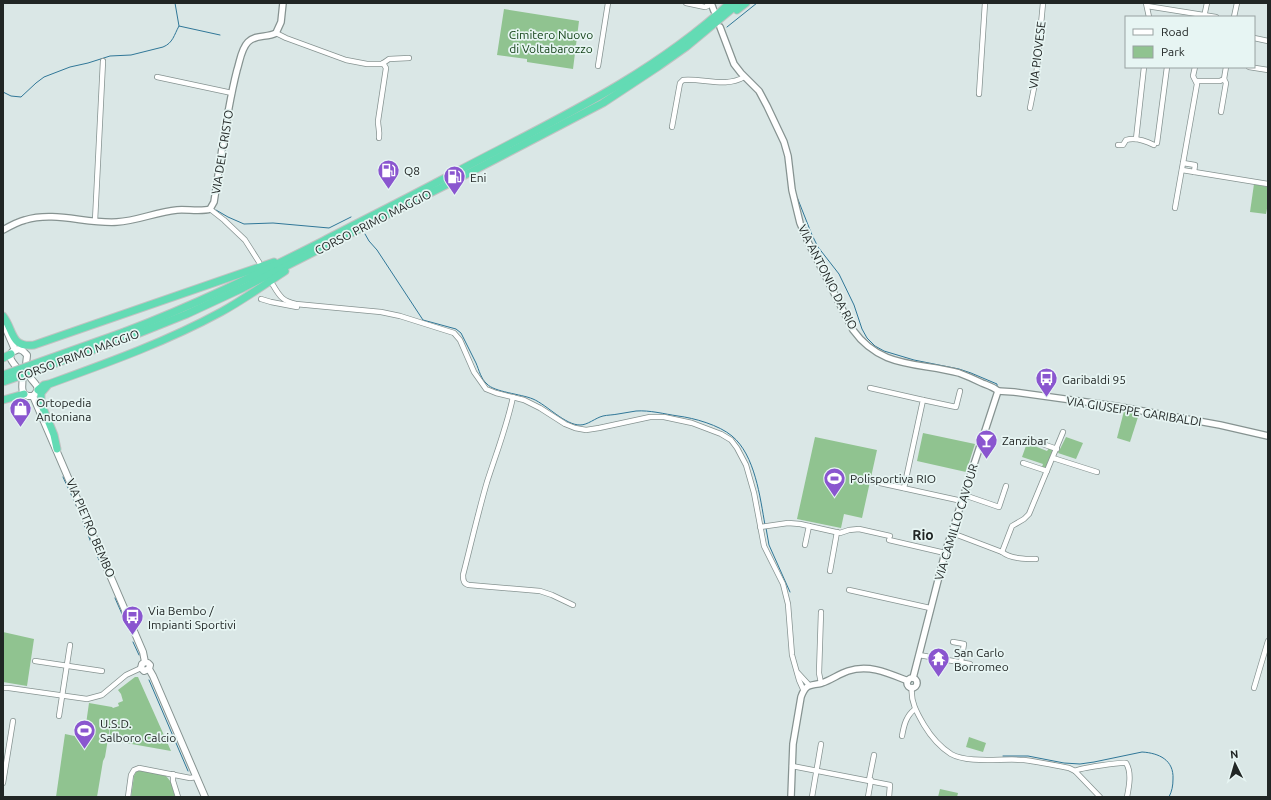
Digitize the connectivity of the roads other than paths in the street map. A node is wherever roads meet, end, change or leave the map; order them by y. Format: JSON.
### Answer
{"nodes":[{"id":1,"x":283,"y":3,"type":"edge"},
{"id":2,"x":608,"y":3,"type":"edge"},
{"id":3,"x":686,"y":3,"type":"edge"},
{"id":4,"x":707,"y":3,"type":"edge"},
{"id":5,"x":711,"y":3,"type":"edge"},
{"id":6,"x":724,"y":3,"type":"edge"},
{"id":7,"x":730,"y":3,"type":"edge"},
{"id":8,"x":739,"y":3,"type":"edge"},
{"id":9,"x":746,"y":3,"type":"edge"},
{"id":10,"x":985,"y":3,"type":"edge"},
{"id":11,"x":1043,"y":3,"type":"edge"},
{"id":12,"x":1207,"y":3,"type":"edge"},
{"id":13,"x":1237,"y":3,"type":"edge"},
{"id":14,"x":1146,"y":5,"type":"edge"},
{"id":15,"x":714,"y":11,"type":"dead end"},
{"id":16,"x":1150,"y":16,"type":"edge"},
{"id":17,"x":1205,"y":16,"type":"edge"},
{"id":18,"x":1234,"y":16,"type":"edge"},
{"id":19,"x":720,"y":27,"type":"dead end"},
{"id":20,"x":276,"y":33,"type":"junction"},
{"id":21,"x":1255,"y":38,"type":"edge"},
{"id":22,"x":689,"y":41,"type":"junction"},
{"id":23,"x":1268,"y":41,"type":"edge"},
{"id":24,"x":409,"y":58,"type":"dead end"},
{"id":25,"x":103,"y":60,"type":"dead end"},
{"id":26,"x":383,"y":63,"type":"junction"},
{"id":27,"x":598,"y":66,"type":"dead end"},
{"id":28,"x":1144,"y":68,"type":"edge"},
{"id":29,"x":1167,"y":68,"type":"edge"},
{"id":30,"x":1195,"y":68,"type":"edge"},
{"id":31,"x":1226,"y":68,"type":"edge"},
{"id":32,"x":1255,"y":68,"type":"edge"},
{"id":33,"x":1268,"y":70,"type":"edge"},
{"id":34,"x":157,"y":77,"type":"dead end"},
{"id":35,"x":744,"y":77,"type":"junction"},
{"id":36,"x":1224,"y":79,"type":"junction"},
{"id":37,"x":1196,"y":82,"type":"junction"},
{"id":38,"x":232,"y":93,"type":"junction"},
{"id":39,"x":979,"y":94,"type":"dead end"},
{"id":40,"x":1030,"y":108,"type":"dead end"},
{"id":41,"x":1221,"y":112,"type":"dead end"},
{"id":42,"x":672,"y":127,"type":"dead end"},
{"id":43,"x":379,"y":138,"type":"dead end"},
{"id":44,"x":1136,"y":139,"type":"junction"},
{"id":45,"x":1118,"y":145,"type":"dead end"},
{"id":46,"x":1183,"y":163,"type":"junction"},
{"id":47,"x":1182,"y":170,"type":"junction"},
{"id":48,"x":1194,"y":172,"type":"junction"},
{"id":49,"x":1268,"y":184,"type":"edge"},
{"id":50,"x":1175,"y":208,"type":"dead end"},
{"id":51,"x":210,"y":209,"type":"junction"},
{"id":52,"x":95,"y":221,"type":"junction"},
{"id":53,"x":3,"y":230,"type":"edge"},
{"id":54,"x":323,"y":248,"type":"junction"},
{"id":55,"x":304,"y":250,"type":"junction"},
{"id":56,"x":259,"y":262,"type":"dead end"},
{"id":57,"x":273,"y":285,"type":"dead end"},
{"id":58,"x":261,"y":299,"type":"dead end"},
{"id":59,"x":333,"y":308,"type":"junction"},
{"id":60,"x":3,"y":316,"type":"edge"},
{"id":61,"x":3,"y":322,"type":"edge"},
{"id":62,"x":125,"y":335,"type":"junction"},
{"id":63,"x":34,"y":345,"type":"junction"},
{"id":64,"x":24,"y":351,"type":"junction"},
{"id":65,"x":13,"y":352,"type":"junction"},
{"id":66,"x":3,"y":358,"type":"edge"},
{"id":67,"x":3,"y":375,"type":"edge"},
{"id":68,"x":3,"y":382,"type":"edge"},
{"id":69,"x":49,"y":384,"type":"junction"},
{"id":70,"x":870,"y":388,"type":"dead end"},
{"id":71,"x":998,"y":391,"type":"junction"},
{"id":72,"x":960,"y":392,"type":"dead end"},
{"id":73,"x":36,"y":393,"type":"junction"},
{"id":74,"x":24,"y":394,"type":"junction"},
{"id":75,"x":513,"y":396,"type":"junction"},
{"id":76,"x":3,"y":400,"type":"edge"},
{"id":77,"x":923,"y":400,"type":"junction"},
{"id":78,"x":1063,"y":432,"type":"dead end"},
{"id":79,"x":1268,"y":436,"type":"edge"},
{"id":80,"x":1028,"y":439,"type":"dead end"},
{"id":81,"x":57,"y":448,"type":"junction"},
{"id":82,"x":1057,"y":449,"type":"junction"},
{"id":83,"x":1053,"y":458,"type":"junction"},
{"id":84,"x":1023,"y":463,"type":"dead end"},
{"id":85,"x":1047,"y":471,"type":"junction"},
{"id":86,"x":1097,"y":472,"type":"dead end"},
{"id":87,"x":872,"y":481,"type":"dead end"},
{"id":88,"x":1006,"y":486,"type":"dead end"},
{"id":89,"x":904,"y":488,"type":"junction"},
{"id":90,"x":963,"y":498,"type":"junction"},
{"id":91,"x":764,"y":526,"type":"junction"},
{"id":92,"x":809,"y":526,"type":"junction"},
{"id":93,"x":837,"y":532,"type":"junction"},
{"id":94,"x":952,"y":533,"type":"junction"},
{"id":95,"x":805,"y":545,"type":"dead end"},
{"id":96,"x":1002,"y":552,"type":"junction"},
{"id":97,"x":945,"y":553,"type":"junction"},
{"id":98,"x":1036,"y":559,"type":"dead end"},
{"id":99,"x":830,"y":571,"type":"dead end"},
{"id":100,"x":849,"y":590,"type":"dead end"},
{"id":101,"x":573,"y":605,"type":"dead end"},
{"id":102,"x":930,"y":608,"type":"junction"},
{"id":103,"x":821,"y":612,"type":"dead end"},
{"id":104,"x":1268,"y":641,"type":"edge"},
{"id":105,"x":953,"y":642,"type":"dead end"},
{"id":106,"x":70,"y":645,"type":"dead end"},
{"id":107,"x":919,"y":655,"type":"junction"},
{"id":108,"x":35,"y":661,"type":"dead end"},
{"id":109,"x":145,"y":662,"type":"junction"},
{"id":110,"x":961,"y":662,"type":"junction"},
{"id":111,"x":970,"y":664,"type":"dead end"},
{"id":112,"x":67,"y":665,"type":"junction"},
{"id":113,"x":141,"y":668,"type":"junction"},
{"id":114,"x":148,"y":669,"type":"junction"},
{"id":115,"x":102,"y":671,"type":"dead end"},
{"id":116,"x":798,"y":673,"type":"junction"},
{"id":117,"x":911,"y":679,"type":"junction"},
{"id":118,"x":821,"y":683,"type":"junction"},
{"id":119,"x":809,"y":685,"type":"junction"},
{"id":120,"x":3,"y":688,"type":"edge"},
{"id":121,"x":912,"y":688,"type":"joint"},
{"id":122,"x":1254,"y":688,"type":"dead end"},
{"id":123,"x":804,"y":689,"type":"junction"},
{"id":124,"x":62,"y":696,"type":"junction"},
{"id":125,"x":915,"y":709,"type":"junction"},
{"id":126,"x":59,"y":716,"type":"dead end"},
{"id":127,"x":13,"y":721,"type":"dead end"},
{"id":128,"x":902,"y":736,"type":"dead end"},
{"id":129,"x":821,"y":744,"type":"dead end"},
{"id":130,"x":874,"y":755,"type":"dead end"},
{"id":131,"x":792,"y":766,"type":"junction"},
{"id":132,"x":817,"y":770,"type":"junction"},
{"id":133,"x":1075,"y":771,"type":"junction"},
{"id":134,"x":172,"y":774,"type":"junction"},
{"id":135,"x":196,"y":777,"type":"junction"},
{"id":136,"x":870,"y":780,"type":"junction"},
{"id":137,"x":3,"y":783,"type":"edge"},
{"id":138,"x":128,"y":797,"type":"edge"},
{"id":139,"x":178,"y":797,"type":"edge"},
{"id":140,"x":205,"y":797,"type":"edge"},
{"id":141,"x":791,"y":797,"type":"edge"},
{"id":142,"x":812,"y":797,"type":"edge"},
{"id":143,"x":868,"y":797,"type":"edge"},
{"id":144,"x":888,"y":797,"type":"edge"},
{"id":145,"x":1100,"y":797,"type":"edge"},
{"id":146,"x":1127,"y":797,"type":"edge"}],
"edges":[{"from":1,"to":20,"type":"street"},
{"from":2,"to":27,"type":"street"},
{"from":3,"to":4,"type":"street"},
{"from":5,"to":15,"type":"street"},
{"from":6,"to":22,"type":"highway"},
{"from":7,"to":22,"type":"highway","name":"CORSO PRIMO MAGGIO"},
{"from":8,"to":22,"type":"highway","name":"CORSO PRIMO MAGGIO"},
{"from":9,"to":22,"type":"highway"},
{"from":10,"to":39,"type":"street"},
{"from":11,"to":40,"type":"street","name":"VIA PIOVESE"},
{"from":12,"to":17,"type":"street"},
{"from":13,"to":18,"type":"street"},
{"from":14,"to":16,"type":"street"},
{"from":14,"to":17,"type":"street"},
{"from":19,"to":35,"type":"street","name":"VIA ANTONIO DA RIO"},
{"from":20,"to":26,"type":"street"},
{"from":20,"to":38,"type":"street","name":"VIA DEL CRISTO"},
{"from":21,"to":23,"type":"street"},
{"from":22,"to":54,"type":"highway","name":"CORSO PRIMO MAGGIO"},
{"from":22,"to":55,"type":"highway","name":"CORSO PRIMO MAGGIO"},
{"from":24,"to":26,"type":"street"},
{"from":25,"to":52,"type":"street"},
{"from":26,"to":43,"type":"street"},
{"from":28,"to":44,"type":"street"},
{"from":29,"to":44,"type":"street"},
{"from":30,"to":37,"type":"street"},
{"from":31,"to":36,"type":"street"},
{"from":32,"to":33,"type":"street"},
{"from":34,"to":38,"type":"street"},
{"from":35,"to":42,"type":"street"},
{"from":35,"to":71,"type":"street","name":"VIA ANTONIO DA RIO"},
{"from":36,"to":37,"type":"street"},
{"from":36,"to":41,"type":"street"},
{"from":37,"to":46,"type":"street"},
{"from":38,"to":51,"type":"street","name":"VIA DEL CRISTO"},
{"from":44,"to":45,"type":"street"},
{"from":46,"to":47,"type":"street"},
{"from":46,"to":48,"type":"street"},
{"from":47,"to":48,"type":"street"},
{"from":47,"to":50,"type":"street"},
{"from":48,"to":49,"type":"street"},
{"from":51,"to":52,"type":"street","name":"VIA DEL CRISTO"},
{"from":51,"to":56,"type":"street"},
{"from":52,"to":53,"type":"street","name":"VIA DEL CRISTO"},
{"from":54,"to":62,"type":"highway","name":"CORSO PRIMO MAGGIO"},
{"from":54,"to":69,"type":"highway"},
{"from":55,"to":62,"type":"highway","name":"CORSO PRIMO MAGGIO"},
{"from":55,"to":63,"type":"highway"},
{"from":57,"to":59,"type":"street"},
{"from":58,"to":59,"type":"street"},
{"from":59,"to":75,"type":"street"},
{"from":60,"to":63,"type":"highway"},
{"from":61,"to":65,"type":"main road"},
{"from":62,"to":67,"type":"highway","name":"CORSO PRIMO MAGGIO","bridge":true},
{"from":62,"to":68,"type":"highway","name":"CORSO PRIMO MAGGIO","bridge":true},
{"from":63,"to":64,"type":"highway"},
{"from":64,"to":65,"type":"main road"},
{"from":64,"to":73,"type":"main road","name":"VIA PIETRO BEMBO"},
{"from":65,"to":66,"type":"highway"},
{"from":65,"to":74,"type":"main road"},
{"from":69,"to":73,"type":"highway"},
{"from":69,"to":81,"type":"highway"},
{"from":70,"to":77,"type":"street"},
{"from":71,"to":79,"type":"street","name":"VIA GIUSEPPE GARIBALDI"},
{"from":71,"to":90,"type":"street","name":"VIA CAMILLO CAVOUR"},
{"from":72,"to":77,"type":"street"},
{"from":73,"to":74,"type":"main road"},
{"from":73,"to":81,"type":"main road","name":"VIA PIETRO BEMBO"},
{"from":74,"to":76,"type":"highway"},
{"from":75,"to":91,"type":"street"},
{"from":75,"to":101,"type":"street"},
{"from":77,"to":89,"type":"street"},
{"from":78,"to":82,"type":"street"},
{"from":80,"to":82,"type":"street"},
{"from":81,"to":109,"type":"main road","name":"VIA PIETRO BEMBO"},
{"from":82,"to":83,"type":"street"},
{"from":83,"to":85,"type":"street"},
{"from":83,"to":86,"type":"street"},
{"from":84,"to":85,"type":"street"},
{"from":85,"to":96,"type":"street"},
{"from":87,"to":89,"type":"street"},
{"from":88,"to":90,"type":"street"},
{"from":89,"to":90,"type":"street"},
{"from":90,"to":94,"type":"street","name":"VIA CAMILLO CAVOUR"},
{"from":91,"to":92,"type":"street"},
{"from":91,"to":116,"type":"street"},
{"from":92,"to":93,"type":"street"},
{"from":92,"to":95,"type":"street"},
{"from":93,"to":97,"type":"street"},
{"from":93,"to":99,"type":"street"},
{"from":94,"to":96,"type":"street"},
{"from":94,"to":97,"type":"street","name":"VIA CAMILLO CAVOUR"},
{"from":96,"to":98,"type":"street"},
{"from":97,"to":102,"type":"street","name":"VIA CAMILLO CAVOUR"},
{"from":100,"to":102,"type":"street"},
{"from":102,"to":107,"type":"street","name":"VIA CAMILLO CAVOUR"},
{"from":103,"to":118,"type":"street"},
{"from":104,"to":122,"type":"street"},
{"from":105,"to":110,"type":"street"},
{"from":106,"to":112,"type":"street"},
{"from":107,"to":110,"type":"street"},
{"from":107,"to":117,"type":"street","name":"VIA CAMILLO CAVOUR"},
{"from":108,"to":112,"type":"street"},
{"from":109,"to":113,"type":"main road"},
{"from":109,"to":114,"type":"main road","name":"VIA PIETRO BEMBO"},
{"from":110,"to":111,"type":"street"},
{"from":112,"to":115,"type":"street"},
{"from":112,"to":124,"type":"street"},
{"from":113,"to":114,"type":"main road"},
{"from":113,"to":124,"type":"street"},
{"from":114,"to":135,"type":"main road","name":"VIA PIETRO BEMBO"},
{"from":116,"to":119,"type":"street"},
{"from":116,"to":123,"type":"street"},
{"from":117,"to":118,"type":"street"},
{"from":117,"to":121,"type":"street"},
{"from":118,"to":119,"type":"street"},
{"from":119,"to":123,"type":"street"},
{"from":120,"to":124,"type":"street"},
{"from":121,"to":125,"type":"street"},
{"from":123,"to":131,"type":"street"},
{"from":124,"to":126,"type":"street"},
{"from":125,"to":128,"type":"street"},
{"from":125,"to":133,"type":"street"},
{"from":127,"to":137,"type":"street"},
{"from":129,"to":132,"type":"street"},
{"from":130,"to":136,"type":"street"},
{"from":131,"to":132,"type":"street"},
{"from":131,"to":141,"type":"street"},
{"from":132,"to":136,"type":"street"},
{"from":132,"to":142,"type":"street"},
{"from":133,"to":145,"type":"street"},
{"from":133,"to":146,"type":"street"},
{"from":134,"to":135,"type":"street"},
{"from":134,"to":138,"type":"street"},
{"from":134,"to":139,"type":"street"},
{"from":135,"to":140,"type":"main road","name":"VIA PIETRO BEMBO"},
{"from":136,"to":143,"type":"street"},
{"from":136,"to":144,"type":"street"}]}
